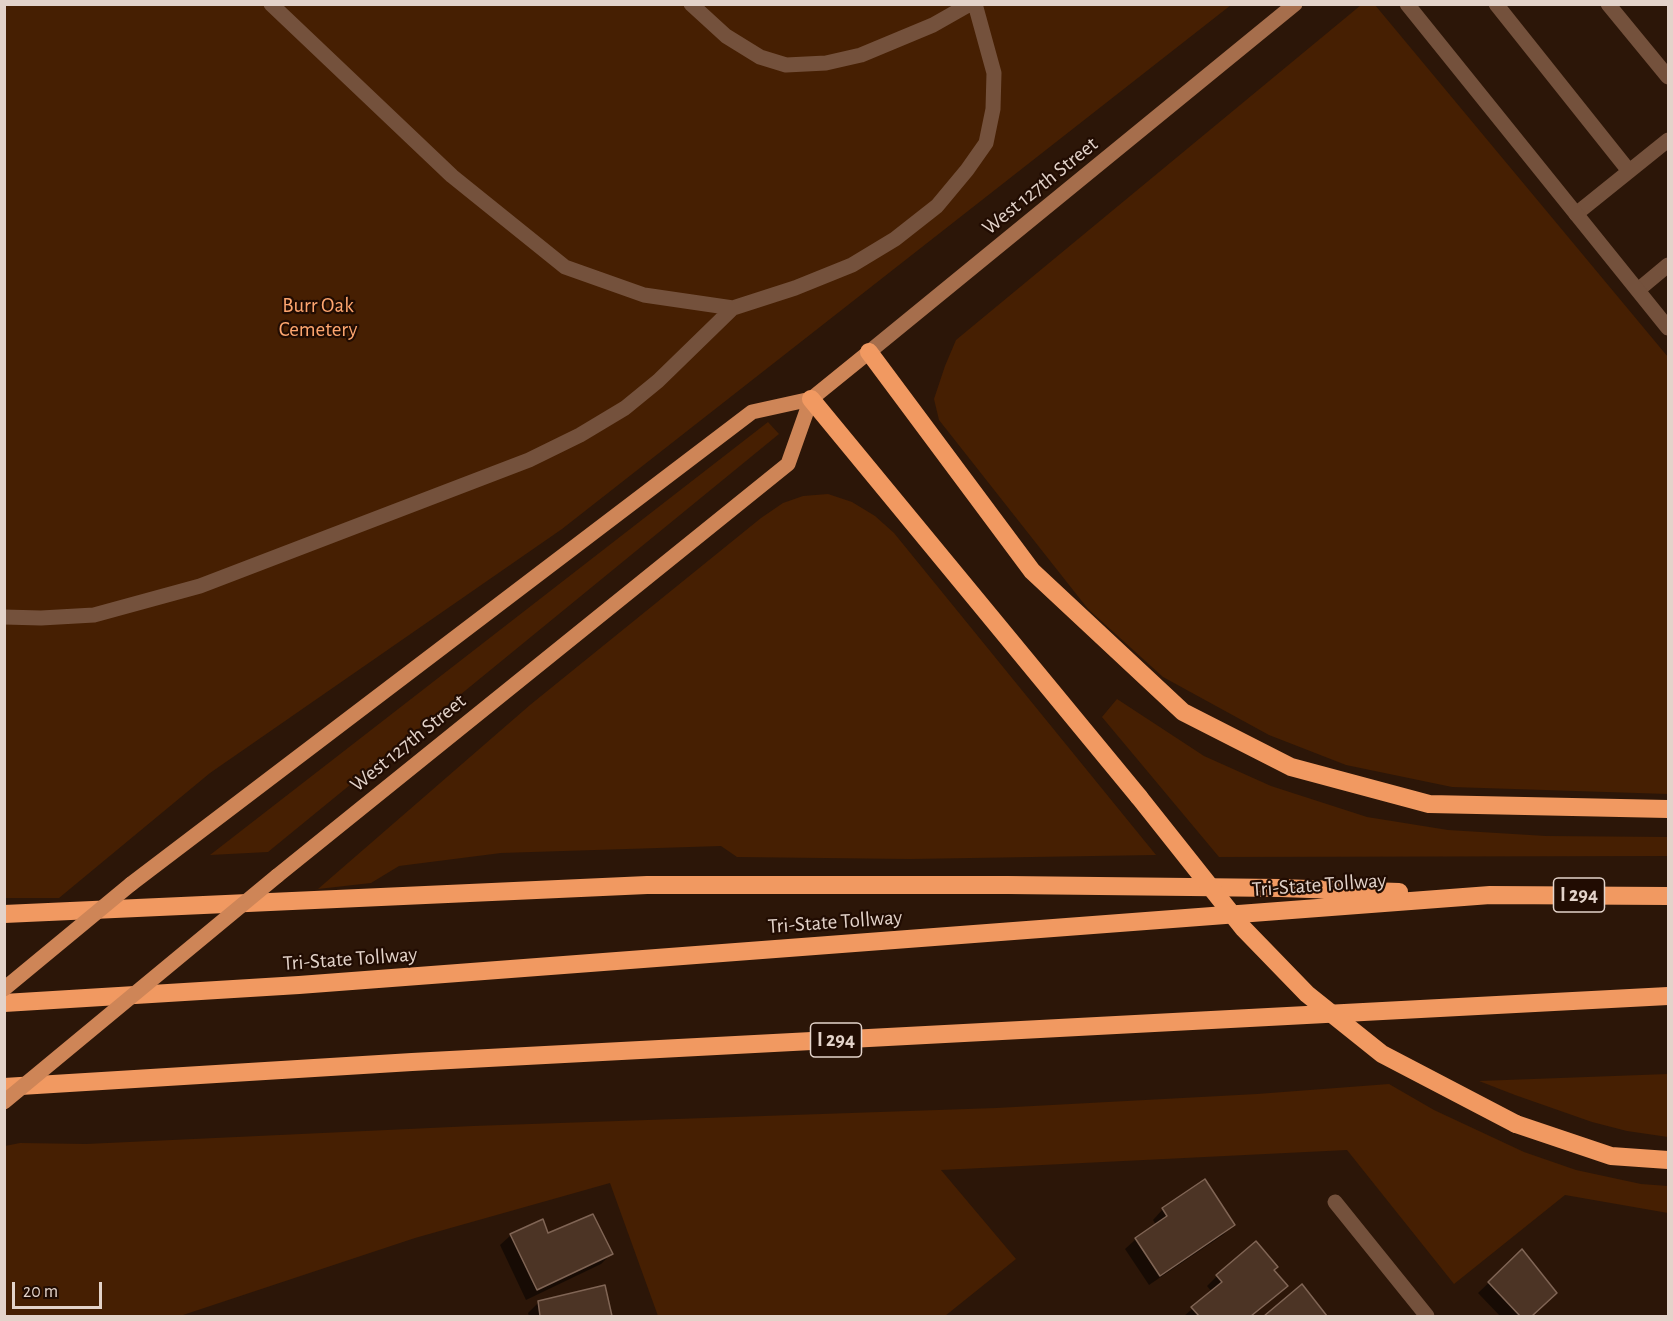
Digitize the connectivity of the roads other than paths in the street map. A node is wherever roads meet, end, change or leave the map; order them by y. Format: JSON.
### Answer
{"nodes":[{"id":1,"x":271,"y":4,"type":"edge"},
{"id":2,"x":691,"y":4,"type":"edge"},
{"id":3,"x":970,"y":4,"type":"edge"},
{"id":4,"x":975,"y":4,"type":"edge"},
{"id":5,"x":1295,"y":4,"type":"edge"},
{"id":6,"x":1407,"y":4,"type":"edge"},
{"id":7,"x":1496,"y":4,"type":"edge"},
{"id":8,"x":1608,"y":4,"type":"edge"},
{"id":9,"x":1668,"y":77,"type":"edge"},
{"id":10,"x":1668,"y":140,"type":"edge"},
{"id":11,"x":1629,"y":171,"type":"junction"},
{"id":12,"x":1576,"y":214,"type":"junction"},
{"id":13,"x":1668,"y":265,"type":"edge"},
{"id":14,"x":1638,"y":290,"type":"junction"},
{"id":15,"x":733,"y":308,"type":"junction"},
{"id":16,"x":1668,"y":328,"type":"edge"},
{"id":17,"x":869,"y":352,"type":"junction"},
{"id":18,"x":811,"y":399,"type":"junction"},
{"id":19,"x":4,"y":616,"type":"edge"},
{"id":20,"x":1668,"y":809,"type":"edge"},
{"id":21,"x":1490,"y":895,"type":"junction"},
{"id":22,"x":1668,"y":896,"type":"edge"},
{"id":23,"x":4,"y":914,"type":"edge"},
{"id":24,"x":4,"y":989,"type":"edge"},
{"id":25,"x":1668,"y":996,"type":"edge"},
{"id":26,"x":4,"y":1004,"type":"edge"},
{"id":27,"x":4,"y":1087,"type":"edge"},
{"id":28,"x":4,"y":1102,"type":"edge"},
{"id":29,"x":1668,"y":1160,"type":"edge"},
{"id":30,"x":1335,"y":1202,"type":"dead end"},
{"id":31,"x":1427,"y":1317,"type":"edge"}],
"edges":[{"from":1,"to":15,"type":"street"},
{"from":2,"to":3,"type":"street"},
{"from":4,"to":15,"type":"street"},
{"from":5,"to":17,"type":"main road","name":"West 127th Street"},
{"from":6,"to":12,"type":"street"},
{"from":7,"to":11,"type":"street"},
{"from":8,"to":9,"type":"street"},
{"from":10,"to":11,"type":"street"},
{"from":11,"to":12,"type":"street"},
{"from":12,"to":14,"type":"street"},
{"from":13,"to":14,"type":"street"},
{"from":14,"to":16,"type":"street"},
{"from":15,"to":19,"type":"street"},
{"from":17,"to":18,"type":"main road","name":"West 127th Street"},
{"from":17,"to":20,"type":"highway"},
{"from":18,"to":24,"type":"main road","name":"West 127th Street","bridge":true},
{"from":18,"to":28,"type":"main road","name":"West 127th Street","bridge":true},
{"from":18,"to":29,"type":"highway","bridge":true},
{"from":21,"to":22,"type":"highway","name":"Tri-State Tollway","number":"I 294"},
{"from":21,"to":23,"type":"highway"},
{"from":21,"to":26,"type":"highway","name":"Tri-State Tollway","number":"I 294"},
{"from":25,"to":27,"type":"highway","number":"I 294"},
{"from":30,"to":31,"type":"street"}]}
